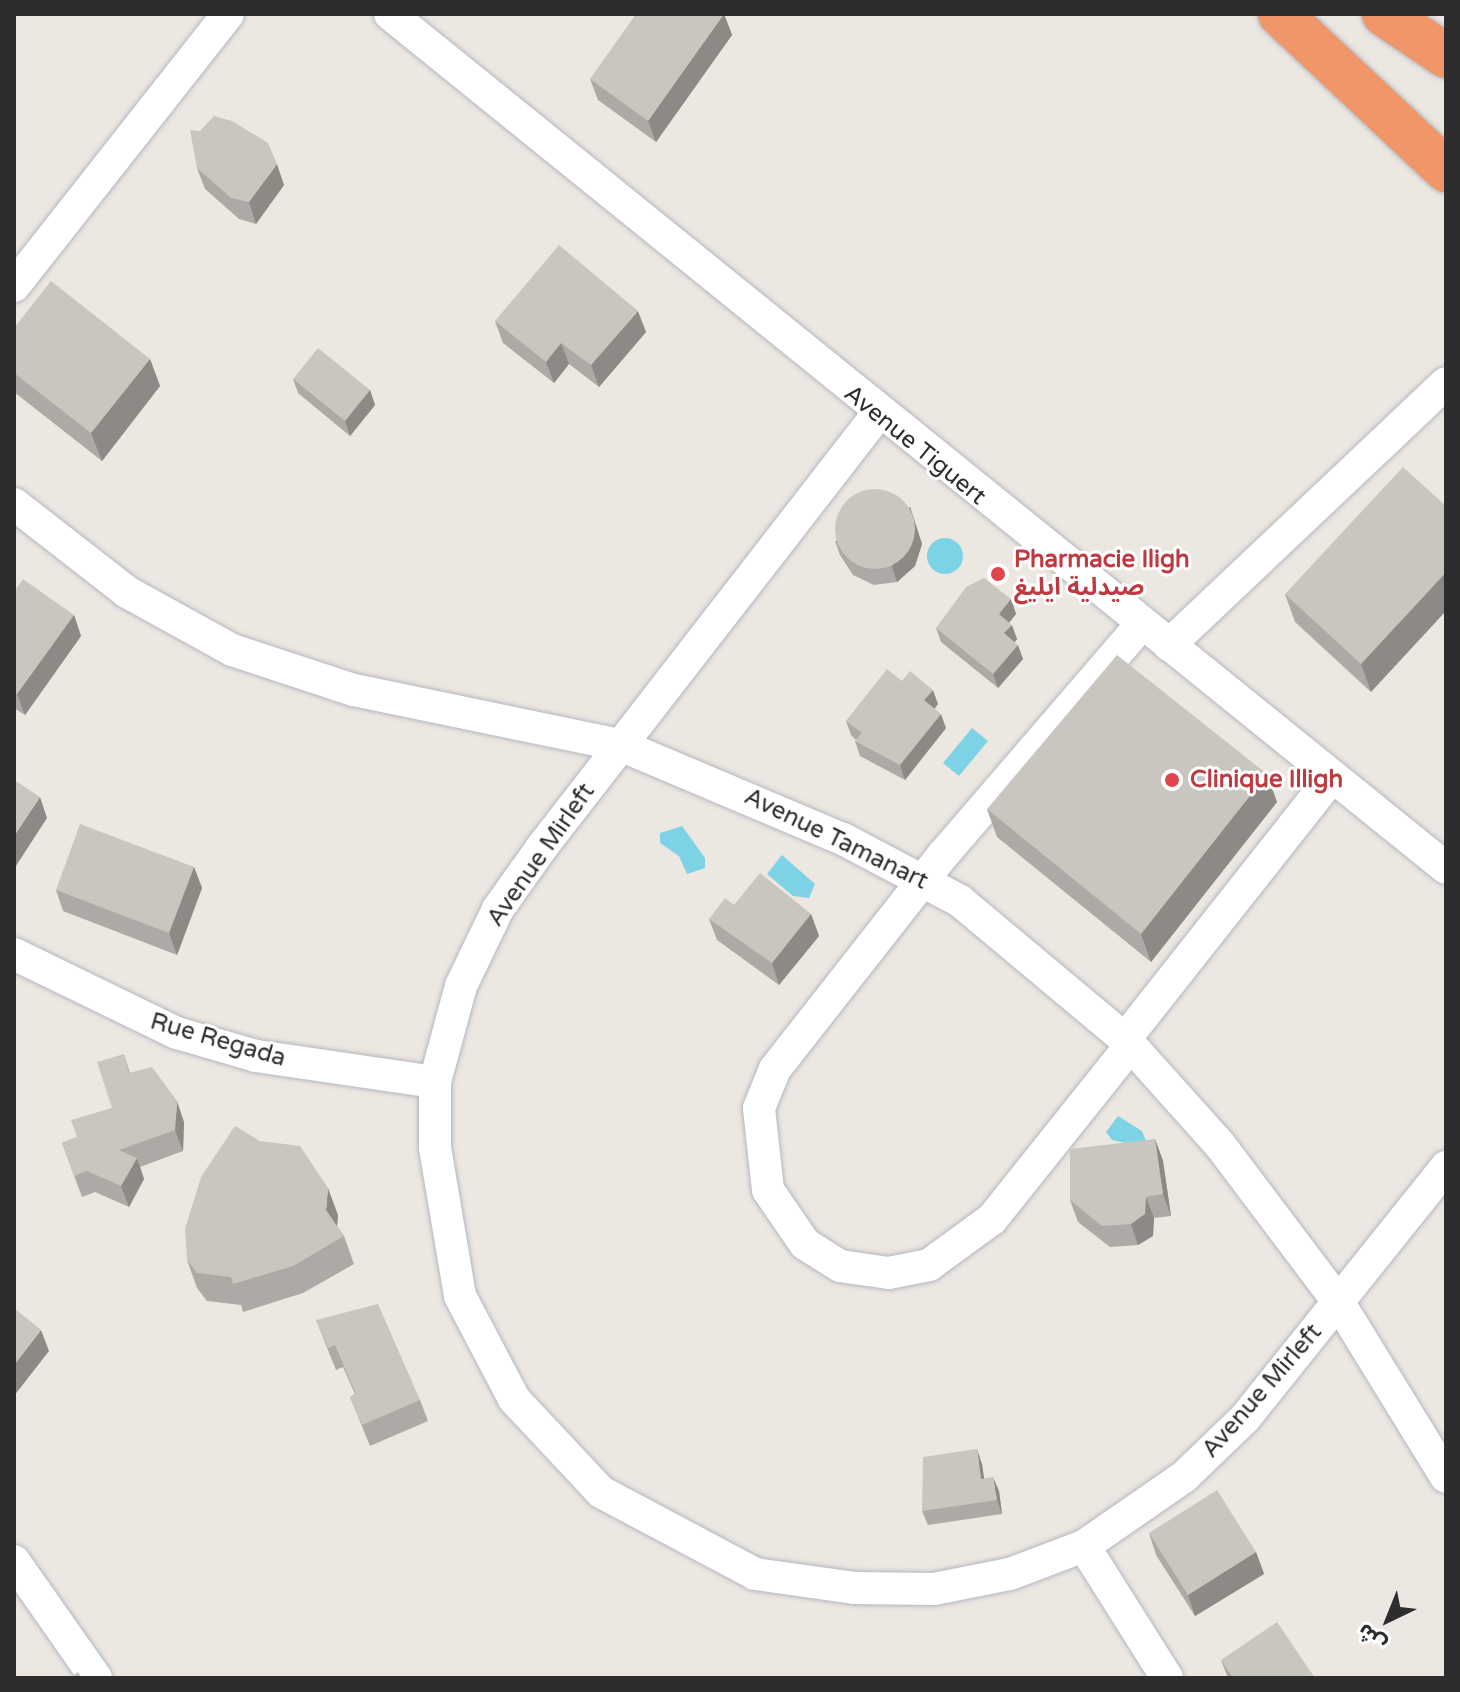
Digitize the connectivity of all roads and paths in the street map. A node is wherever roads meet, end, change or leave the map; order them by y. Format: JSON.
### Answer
{"nodes":[{"id":1,"x":228,"y":14,"type":"edge"},
{"id":2,"x":390,"y":14,"type":"edge"},
{"id":3,"x":1280,"y":14,"type":"edge"},
{"id":4,"x":1384,"y":14,"type":"edge"},
{"id":5,"x":1446,"y":56,"type":"edge"},
{"id":6,"x":1446,"y":170,"type":"edge"},
{"id":7,"x":14,"y":286,"type":"edge"},
{"id":8,"x":1446,"y":383,"type":"edge"},
{"id":9,"x":877,"y":415,"type":"junction"},
{"id":10,"x":14,"y":504,"type":"edge"},
{"id":11,"x":1140,"y":626,"type":"junction"},
{"id":12,"x":1169,"y":645,"type":"junction"},
{"id":13,"x":620,"y":745,"type":"junction"},
{"id":14,"x":1331,"y":778,"type":"junction"},
{"id":15,"x":1446,"y":868,"type":"edge"},
{"id":16,"x":925,"y":880,"type":"junction"},
{"id":17,"x":14,"y":954,"type":"edge"},
{"id":18,"x":1128,"y":1042,"type":"junction"},
{"id":19,"x":435,"y":1082,"type":"junction"},
{"id":20,"x":1446,"y":1167,"type":"edge"},
{"id":21,"x":1339,"y":1303,"type":"junction"},
{"id":22,"x":1446,"y":1477,"type":"edge"},
{"id":23,"x":1084,"y":1546,"type":"junction"},
{"id":24,"x":14,"y":1561,"type":"edge"},
{"id":25,"x":96,"y":1678,"type":"edge"},
{"id":26,"x":1167,"y":1678,"type":"edge"}],
"edges":[{"from":1,"to":7,"type":"street"},
{"from":2,"to":9,"type":"street","name":"Avenue Tiguert"},
{"from":3,"to":6,"type":"highway"},
{"from":4,"to":5,"type":"highway"},
{"from":8,"to":12,"type":"street"},
{"from":9,"to":11,"type":"street","name":"Avenue Tiguert"},
{"from":9,"to":13,"type":"street","name":"Avenue Mirleft"},
{"from":10,"to":13,"type":"street","name":"Avenue Tamanart"},
{"from":11,"to":12,"type":"street","name":"Avenue Tiguert"},
{"from":11,"to":16,"type":"street"},
{"from":12,"to":14,"type":"street","name":"Avenue Tiguert"},
{"from":13,"to":16,"type":"street","name":"Avenue Tamanart"},
{"from":13,"to":19,"type":"street","name":"Avenue Mirleft"},
{"from":14,"to":15,"type":"street","name":"Avenue Tiguert"},
{"from":14,"to":18,"type":"street"},
{"from":16,"to":18,"type":"street","name":"Avenue Tamanart"},
{"from":16,"to":18,"type":"street"},
{"from":17,"to":19,"type":"street","name":"Rue Regada"},
{"from":18,"to":21,"type":"street","name":"Avenue Tamanart"},
{"from":19,"to":23,"type":"street","name":"Avenue Mirleft"},
{"from":20,"to":21,"type":"street","name":"Avenue Mirleft"},
{"from":21,"to":22,"type":"street","name":"Avenue Tamanart"},
{"from":21,"to":23,"type":"street","name":"Avenue Mirleft"},
{"from":23,"to":26,"type":"street"},
{"from":24,"to":25,"type":"street"}]}
